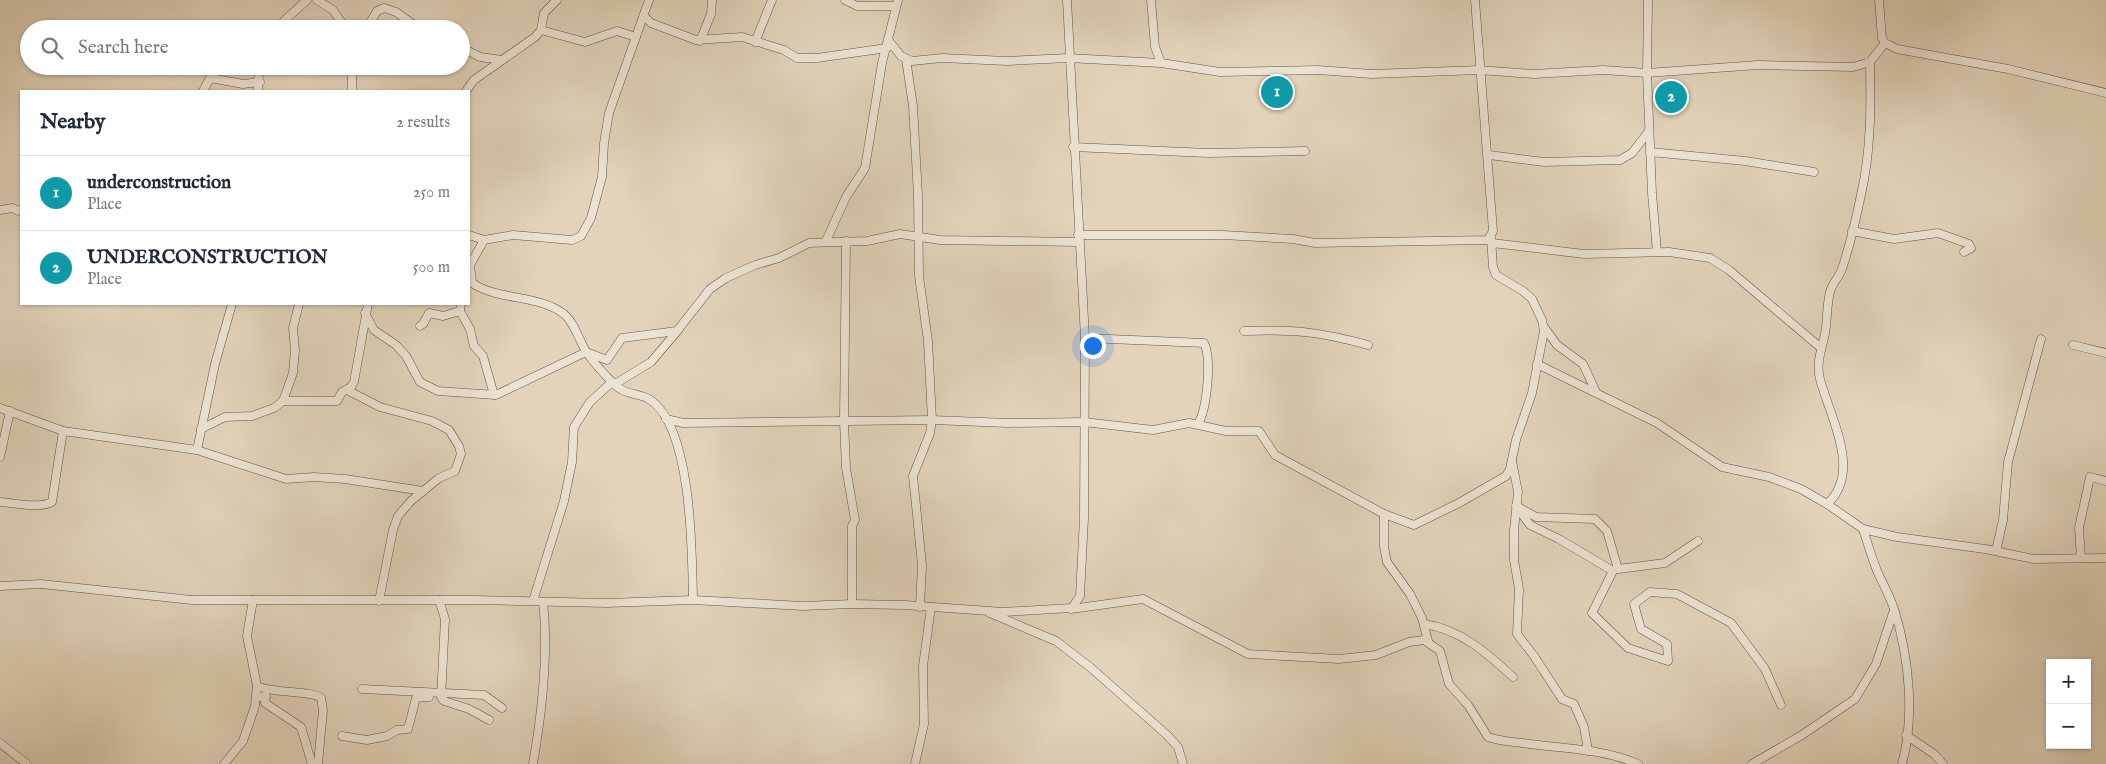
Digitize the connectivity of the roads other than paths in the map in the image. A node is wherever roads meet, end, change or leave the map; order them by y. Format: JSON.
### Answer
{"nodes":[{"id":1,"x":308,"y":0,"type":"edge"},
{"id":2,"x":317,"y":0,"type":"edge"},
{"id":3,"x":557,"y":0,"type":"edge"},
{"id":4,"x":649,"y":0,"type":"edge"},
{"id":5,"x":712,"y":0,"type":"edge"},
{"id":6,"x":772,"y":0,"type":"edge"},
{"id":7,"x":845,"y":0,"type":"edge"},
{"id":8,"x":1066,"y":0,"type":"edge"},
{"id":9,"x":1151,"y":0,"type":"edge"},
{"id":10,"x":1475,"y":0,"type":"edge"},
{"id":11,"x":1648,"y":0,"type":"edge"},
{"id":12,"x":1879,"y":0,"type":"edge"},
{"id":13,"x":897,"y":3,"type":"edge"},
{"id":14,"x":644,"y":16,"type":"junction"},
{"id":15,"x":285,"y":20,"type":"edge"},
{"id":16,"x":340,"y":20,"type":"edge"},
{"id":17,"x":372,"y":20,"type":"edge"},
{"id":18,"x":407,"y":20,"type":"edge"},
{"id":19,"x":541,"y":30,"type":"junction"},
{"id":20,"x":636,"y":38,"type":"junction"},
{"id":21,"x":700,"y":41,"type":"junction"},
{"id":22,"x":755,"y":42,"type":"junction"},
{"id":23,"x":1885,"y":43,"type":"junction"},
{"id":24,"x":888,"y":45,"type":"junction"},
{"id":25,"x":470,"y":51,"type":"edge"},
{"id":26,"x":1068,"y":58,"type":"junction"},
{"id":27,"x":906,"y":59,"type":"junction"},
{"id":28,"x":502,"y":60,"type":"junction"},
{"id":29,"x":1870,"y":62,"type":"junction"},
{"id":30,"x":1161,"y":63,"type":"junction"},
{"id":31,"x":1479,"y":70,"type":"junction"},
{"id":32,"x":1647,"y":73,"type":"junction"},
{"id":33,"x":260,"y":75,"type":"edge"},
{"id":34,"x":352,"y":75,"type":"edge"},
{"id":35,"x":260,"y":82,"type":"junction"},
{"id":36,"x":204,"y":90,"type":"edge"},
{"id":37,"x":258,"y":90,"type":"edge"},
{"id":38,"x":352,"y":90,"type":"edge"},
{"id":39,"x":467,"y":90,"type":"edge"},
{"id":40,"x":2106,"y":93,"type":"edge"},
{"id":41,"x":1649,"y":131,"type":"junction"},
{"id":42,"x":1073,"y":147,"type":"junction"},
{"id":43,"x":1305,"y":151,"type":"dead end"},
{"id":44,"x":1650,"y":152,"type":"junction"},
{"id":45,"x":1489,"y":155,"type":"junction"},
{"id":46,"x":1814,"y":172,"type":"dead end"},
{"id":47,"x":0,"y":210,"type":"edge"},
{"id":48,"x":20,"y":210,"type":"edge"},
{"id":49,"x":1852,"y":230,"type":"junction"},
{"id":50,"x":470,"y":236,"type":"edge"},
{"id":51,"x":919,"y":236,"type":"junction"},
{"id":52,"x":1078,"y":238,"type":"junction"},
{"id":53,"x":484,"y":240,"type":"junction"},
{"id":54,"x":1491,"y":240,"type":"junction"},
{"id":55,"x":826,"y":241,"type":"junction"},
{"id":56,"x":846,"y":241,"type":"junction"},
{"id":57,"x":1657,"y":252,"type":"junction"},
{"id":58,"x":1964,"y":252,"type":"dead end"},
{"id":59,"x":470,"y":283,"type":"edge"},
{"id":60,"x":232,"y":305,"type":"edge"},
{"id":61,"x":299,"y":305,"type":"edge"},
{"id":62,"x":368,"y":305,"type":"edge"},
{"id":63,"x":460,"y":308,"type":"edge"},
{"id":64,"x":365,"y":313,"type":"junction"},
{"id":65,"x":420,"y":326,"type":"dead end"},
{"id":66,"x":1544,"y":327,"type":"junction"},
{"id":67,"x":679,"y":329,"type":"junction"},
{"id":68,"x":1244,"y":331,"type":"dead end"},
{"id":69,"x":1085,"y":338,"type":"junction"},
{"id":70,"x":2041,"y":339,"type":"dead end"},
{"id":71,"x":1368,"y":345,"type":"dead end"},
{"id":72,"x":2073,"y":345,"type":"dead end"},
{"id":73,"x":1821,"y":348,"type":"junction"},
{"id":74,"x":586,"y":352,"type":"junction"},
{"id":75,"x":2106,"y":353,"type":"edge"},
{"id":76,"x":1537,"y":364,"type":"junction"},
{"id":77,"x":614,"y":383,"type":"junction"},
{"id":78,"x":347,"y":390,"type":"junction"},
{"id":79,"x":1596,"y":392,"type":"junction"},
{"id":80,"x":494,"y":395,"type":"junction"},
{"id":81,"x":283,"y":401,"type":"junction"},
{"id":82,"x":0,"y":408,"type":"edge"},
{"id":83,"x":10,"y":411,"type":"junction"},
{"id":84,"x":666,"y":419,"type":"junction"},
{"id":85,"x":932,"y":420,"type":"junction"},
{"id":86,"x":844,"y":421,"type":"junction"},
{"id":87,"x":1084,"y":422,"type":"junction"},
{"id":88,"x":1198,"y":424,"type":"junction"},
{"id":89,"x":202,"y":430,"type":"junction"},
{"id":90,"x":63,"y":431,"type":"junction"},
{"id":91,"x":197,"y":450,"type":"junction"},
{"id":92,"x":0,"y":457,"type":"edge"},
{"id":93,"x":1512,"y":459,"type":"junction"},
{"id":94,"x":2106,"y":481,"type":"edge"},
{"id":95,"x":423,"y":491,"type":"junction"},
{"id":96,"x":0,"y":502,"type":"edge"},
{"id":97,"x":1827,"y":504,"type":"junction"},
{"id":98,"x":1516,"y":506,"type":"junction"},
{"id":99,"x":1384,"y":514,"type":"junction"},
{"id":100,"x":1863,"y":529,"type":"junction"},
{"id":101,"x":1698,"y":541,"type":"dead end"},
{"id":102,"x":1996,"y":551,"type":"junction"},
{"id":103,"x":2082,"y":558,"type":"junction"},
{"id":104,"x":2106,"y":558,"type":"edge"},
{"id":105,"x":0,"y":586,"type":"edge"},
{"id":106,"x":253,"y":600,"type":"junction"},
{"id":107,"x":439,"y":600,"type":"junction"},
{"id":108,"x":533,"y":600,"type":"junction"},
{"id":109,"x":693,"y":600,"type":"junction"},
{"id":110,"x":379,"y":601,"type":"junction"},
{"id":111,"x":543,"y":602,"type":"junction"},
{"id":112,"x":852,"y":604,"type":"junction"},
{"id":113,"x":920,"y":607,"type":"junction"},
{"id":114,"x":931,"y":607,"type":"junction"},
{"id":115,"x":1066,"y":610,"type":"junction"},
{"id":116,"x":1894,"y":610,"type":"junction"},
{"id":117,"x":986,"y":611,"type":"junction"},
{"id":118,"x":1424,"y":624,"type":"junction"},
{"id":119,"x":1428,"y":641,"type":"junction"},
{"id":120,"x":1513,"y":677,"type":"dead end"},
{"id":121,"x":257,"y":686,"type":"junction"},
{"id":122,"x":362,"y":689,"type":"dead end"},
{"id":123,"x":440,"y":695,"type":"junction"},
{"id":124,"x":257,"y":697,"type":"junction"},
{"id":125,"x":1781,"y":705,"type":"dead end"},
{"id":126,"x":502,"y":708,"type":"dead end"},
{"id":127,"x":489,"y":720,"type":"dead end"},
{"id":128,"x":342,"y":736,"type":"dead end"},
{"id":129,"x":1906,"y":736,"type":"junction"},
{"id":130,"x":0,"y":743,"type":"edge"},
{"id":131,"x":1588,"y":751,"type":"junction"},
{"id":132,"x":27,"y":764,"type":"edge"},
{"id":133,"x":224,"y":764,"type":"edge"},
{"id":134,"x":312,"y":764,"type":"edge"},
{"id":135,"x":318,"y":764,"type":"edge"},
{"id":136,"x":533,"y":764,"type":"edge"},
{"id":137,"x":915,"y":764,"type":"edge"},
{"id":138,"x":1183,"y":764,"type":"edge"},
{"id":139,"x":1638,"y":764,"type":"edge"},
{"id":140,"x":1752,"y":764,"type":"edge"},
{"id":141,"x":1902,"y":764,"type":"edge"},
{"id":142,"x":1943,"y":764,"type":"edge"}],
"edges":[{"from":1,"to":15,"type":"street"},
{"from":2,"to":16,"type":"street"},
{"from":3,"to":19,"type":"street"},
{"from":4,"to":14,"type":"street"},
{"from":5,"to":21,"type":"street"},
{"from":6,"to":22,"type":"street"},
{"from":7,"to":13,"type":"street"},
{"from":8,"to":26,"type":"street"},
{"from":9,"to":30,"type":"street"},
{"from":10,"to":31,"type":"street"},
{"from":11,"to":32,"type":"street"},
{"from":12,"to":23,"type":"street"},
{"from":13,"to":24,"type":"street"},
{"from":14,"to":20,"type":"street"},
{"from":14,"to":21,"type":"street"},
{"from":17,"to":18,"type":"street"},
{"from":19,"to":20,"type":"street"},
{"from":19,"to":28,"type":"street"},
{"from":20,"to":53,"type":"street"},
{"from":21,"to":22,"type":"street"},
{"from":22,"to":24,"type":"street"},
{"from":23,"to":29,"type":"street"},
{"from":23,"to":40,"type":"street"},
{"from":24,"to":27,"type":"street"},
{"from":24,"to":55,"type":"street"},
{"from":25,"to":28,"type":"street"},
{"from":26,"to":27,"type":"street"},
{"from":26,"to":30,"type":"street"},
{"from":26,"to":42,"type":"street"},
{"from":27,"to":51,"type":"street"},
{"from":28,"to":39,"type":"street"},
{"from":29,"to":32,"type":"street"},
{"from":29,"to":49,"type":"street"},
{"from":30,"to":31,"type":"street"},
{"from":31,"to":32,"type":"street"},
{"from":31,"to":45,"type":"street"},
{"from":32,"to":41,"type":"street"},
{"from":33,"to":35,"type":"street"},
{"from":34,"to":38,"type":"street"},
{"from":35,"to":36,"type":"street"},
{"from":35,"to":37,"type":"street"},
{"from":41,"to":44,"type":"street"},
{"from":41,"to":45,"type":"street"},
{"from":42,"to":43,"type":"street"},
{"from":42,"to":52,"type":"street"},
{"from":44,"to":46,"type":"street"},
{"from":44,"to":57,"type":"street"},
{"from":45,"to":54,"type":"street"},
{"from":47,"to":48,"type":"street"},
{"from":49,"to":58,"type":"street"},
{"from":49,"to":73,"type":"street"},
{"from":50,"to":53,"type":"street"},
{"from":51,"to":52,"type":"street"},
{"from":51,"to":56,"type":"street"},
{"from":51,"to":85,"type":"street"},
{"from":52,"to":54,"type":"street"},
{"from":52,"to":69,"type":"street"},
{"from":53,"to":59,"type":"street"},
{"from":54,"to":57,"type":"street"},
{"from":54,"to":66,"type":"street"},
{"from":55,"to":56,"type":"street"},
{"from":55,"to":67,"type":"street"},
{"from":56,"to":86,"type":"street"},
{"from":57,"to":73,"type":"street"},
{"from":59,"to":74,"type":"street"},
{"from":60,"to":89,"type":"street"},
{"from":61,"to":81,"type":"street"},
{"from":62,"to":64,"type":"street"},
{"from":63,"to":65,"type":"street"},
{"from":63,"to":80,"type":"street"},
{"from":64,"to":78,"type":"street"},
{"from":64,"to":80,"type":"street"},
{"from":66,"to":76,"type":"street"},
{"from":66,"to":79,"type":"street"},
{"from":67,"to":74,"type":"street"},
{"from":67,"to":77,"type":"street"},
{"from":68,"to":71,"type":"street"},
{"from":69,"to":87,"type":"street"},
{"from":69,"to":88,"type":"street"},
{"from":70,"to":102,"type":"street"},
{"from":72,"to":75,"type":"street"},
{"from":73,"to":97,"type":"street"},
{"from":74,"to":77,"type":"street"},
{"from":74,"to":80,"type":"street"},
{"from":76,"to":79,"type":"street"},
{"from":76,"to":93,"type":"street"},
{"from":77,"to":84,"type":"street"},
{"from":77,"to":108,"type":"street"},
{"from":78,"to":81,"type":"street"},
{"from":78,"to":95,"type":"street"},
{"from":79,"to":97,"type":"street"},
{"from":81,"to":89,"type":"street"},
{"from":82,"to":83,"type":"street"},
{"from":83,"to":90,"type":"street"},
{"from":83,"to":92,"type":"street"},
{"from":84,"to":86,"type":"street"},
{"from":84,"to":109,"type":"street"},
{"from":85,"to":86,"type":"street"},
{"from":85,"to":87,"type":"street"},
{"from":85,"to":113,"type":"street"},
{"from":86,"to":112,"type":"street"},
{"from":87,"to":88,"type":"street"},
{"from":87,"to":115,"type":"street"},
{"from":88,"to":99,"type":"street"},
{"from":89,"to":91,"type":"street"},
{"from":90,"to":91,"type":"street"},
{"from":90,"to":96,"type":"street"},
{"from":91,"to":95,"type":"street"},
{"from":93,"to":98,"type":"street"},
{"from":93,"to":99,"type":"street"},
{"from":94,"to":103,"type":"street"},
{"from":95,"to":110,"type":"street"},
{"from":97,"to":100,"type":"street"},
{"from":98,"to":101,"type":"street"},
{"from":98,"to":125,"type":"street"},
{"from":98,"to":131,"type":"street"},
{"from":99,"to":118,"type":"street"},
{"from":100,"to":102,"type":"street"},
{"from":100,"to":116,"type":"street"},
{"from":102,"to":103,"type":"street"},
{"from":103,"to":104,"type":"street"},
{"from":105,"to":106,"type":"street"},
{"from":106,"to":110,"type":"street"},
{"from":106,"to":121,"type":"street"},
{"from":107,"to":108,"type":"street"},
{"from":107,"to":110,"type":"street"},
{"from":107,"to":123,"type":"street"},
{"from":108,"to":111,"type":"street"},
{"from":109,"to":111,"type":"street"},
{"from":109,"to":112,"type":"street"},
{"from":111,"to":136,"type":"street"},
{"from":112,"to":113,"type":"street"},
{"from":113,"to":114,"type":"street"},
{"from":114,"to":117,"type":"street"},
{"from":114,"to":137,"type":"street"},
{"from":115,"to":117,"type":"street"},
{"from":115,"to":119,"type":"street"},
{"from":116,"to":129,"type":"street"},
{"from":116,"to":140,"type":"street"},
{"from":117,"to":138,"type":"street"},
{"from":118,"to":119,"type":"street"},
{"from":118,"to":120,"type":"street"},
{"from":119,"to":131,"type":"street"},
{"from":121,"to":124,"type":"street"},
{"from":121,"to":135,"type":"street"},
{"from":122,"to":123,"type":"street"},
{"from":123,"to":126,"type":"street"},
{"from":123,"to":127,"type":"street"},
{"from":123,"to":128,"type":"street"},
{"from":124,"to":133,"type":"street"},
{"from":124,"to":134,"type":"street"},
{"from":129,"to":141,"type":"street"},
{"from":129,"to":142,"type":"street"},
{"from":130,"to":132,"type":"street"},
{"from":131,"to":139,"type":"street"}]}
